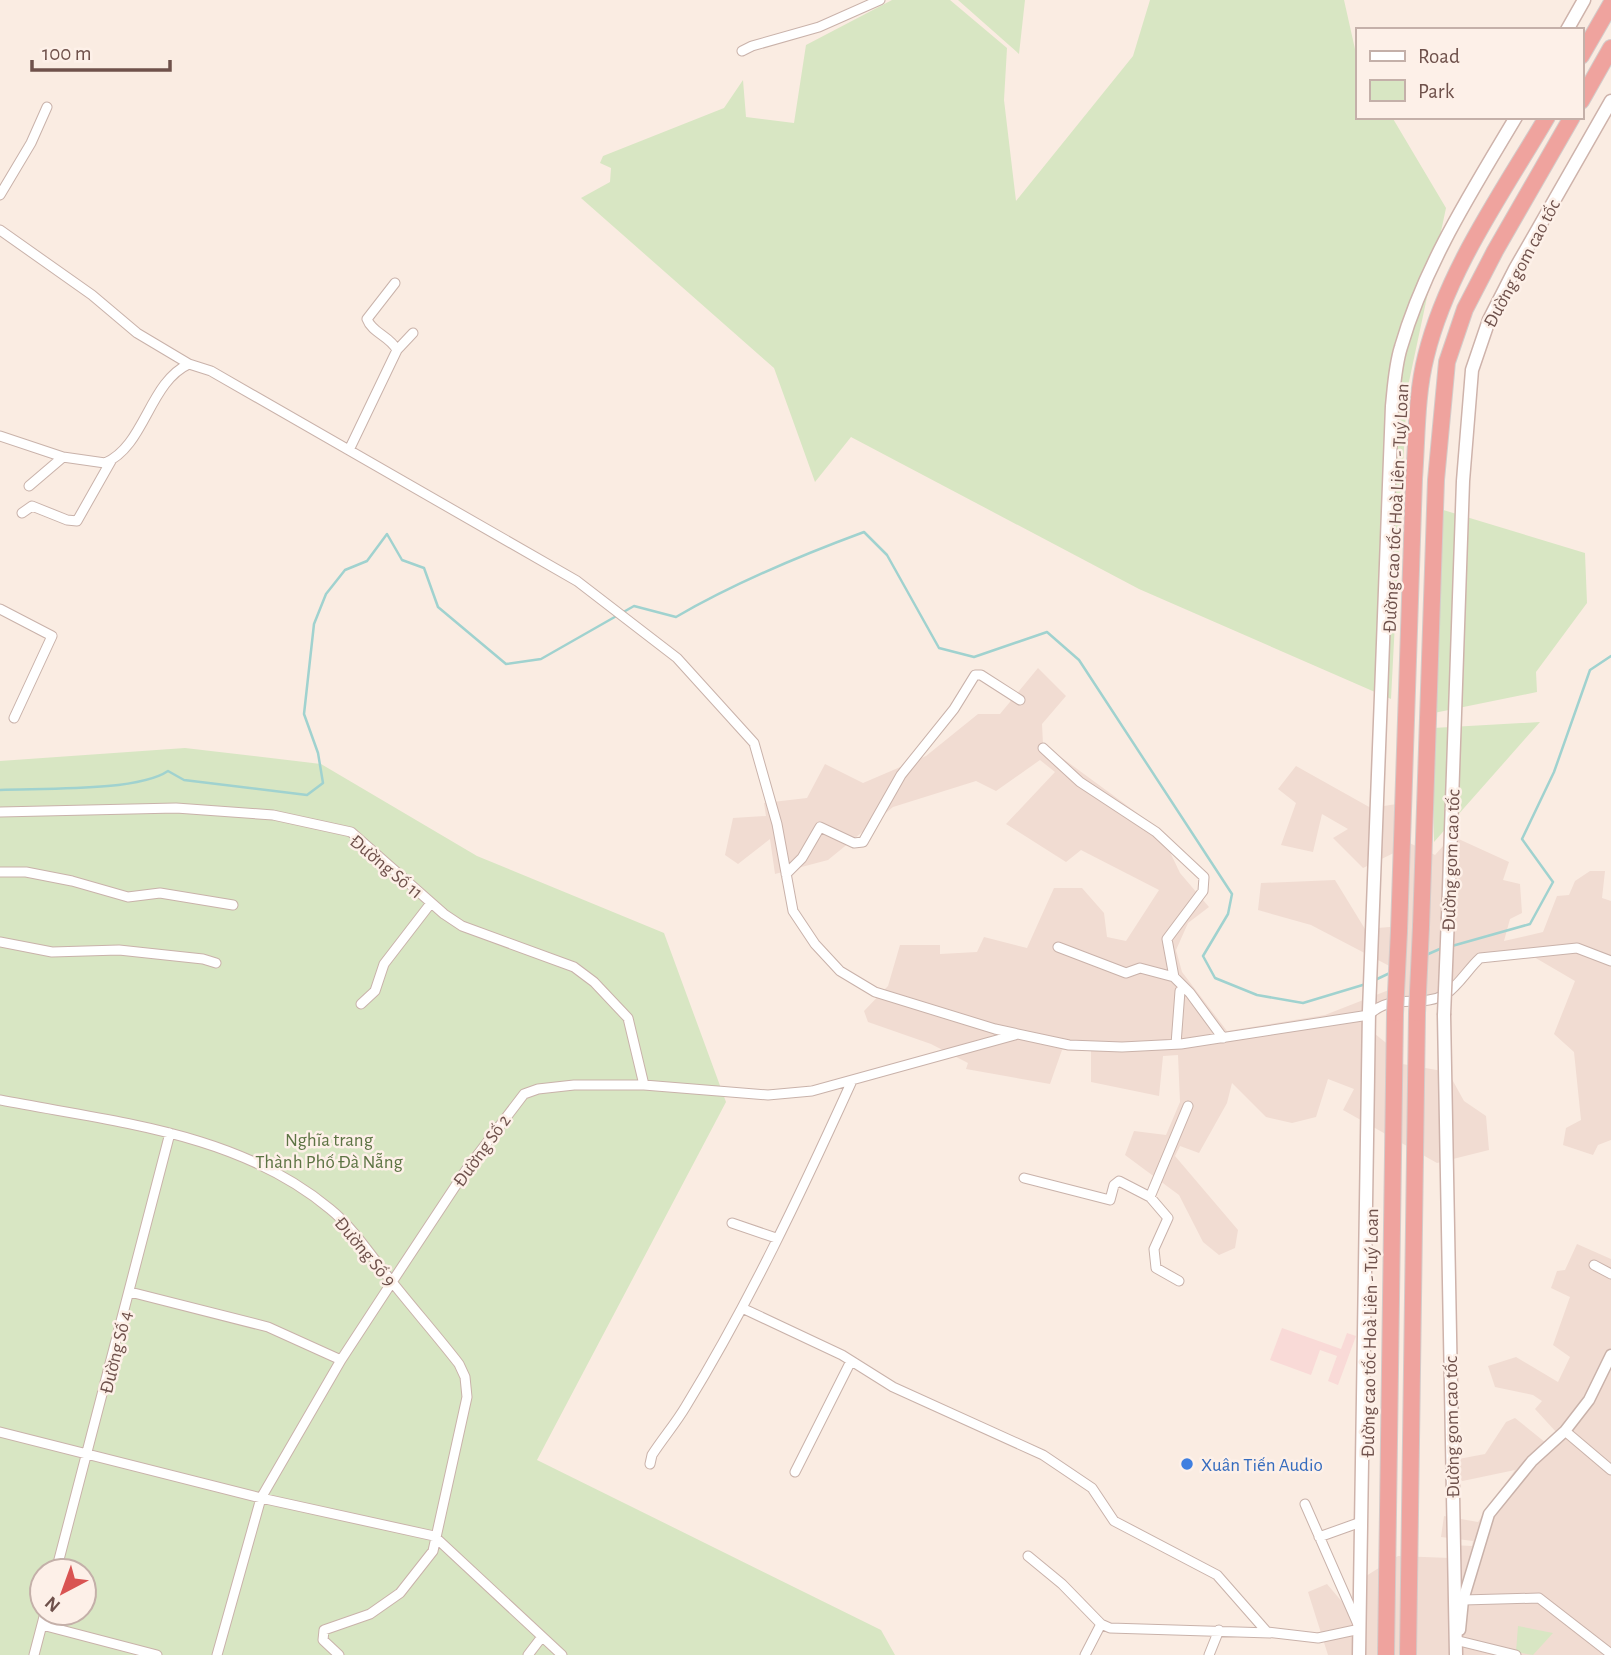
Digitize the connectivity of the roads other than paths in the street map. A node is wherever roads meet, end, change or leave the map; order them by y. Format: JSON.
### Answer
{"nodes":[{"id":1,"x":880,"y":0,"type":"edge"},
{"id":2,"x":1584,"y":0,"type":"edge"},
{"id":3,"x":1611,"y":4,"type":"edge"},
{"id":4,"x":1568,"y":28,"type":"edge"},
{"id":5,"x":1611,"y":48,"type":"edge"},
{"id":6,"x":742,"y":51,"type":"dead end"},
{"id":7,"x":1583,"y":53,"type":"edge"},
{"id":8,"x":1583,"y":97,"type":"edge"},
{"id":9,"x":1611,"y":101,"type":"edge"},
{"id":10,"x":47,"y":107,"type":"dead end"},
{"id":11,"x":1515,"y":119,"type":"edge"},
{"id":12,"x":1545,"y":119,"type":"edge"},
{"id":13,"x":1571,"y":119,"type":"edge"},
{"id":14,"x":0,"y":195,"type":"edge"},
{"id":15,"x":0,"y":230,"type":"edge"},
{"id":16,"x":395,"y":283,"type":"dead end"},
{"id":17,"x":413,"y":333,"type":"dead end"},
{"id":18,"x":397,"y":349,"type":"junction"},
{"id":19,"x":189,"y":364,"type":"junction"},
{"id":20,"x":0,"y":436,"type":"edge"},
{"id":21,"x":349,"y":450,"type":"junction"},
{"id":22,"x":63,"y":457,"type":"junction"},
{"id":23,"x":111,"y":461,"type":"junction"},
{"id":24,"x":29,"y":486,"type":"dead end"},
{"id":25,"x":22,"y":513,"type":"dead end"},
{"id":26,"x":0,"y":609,"type":"edge"},
{"id":27,"x":1020,"y":700,"type":"dead end"},
{"id":28,"x":14,"y":718,"type":"dead end"},
{"id":29,"x":1043,"y":748,"type":"dead end"},
{"id":30,"x":0,"y":812,"type":"edge"},
{"id":31,"x":0,"y":872,"type":"edge"},
{"id":32,"x":786,"y":874,"type":"junction"},
{"id":33,"x":431,"y":903,"type":"junction"},
{"id":34,"x":233,"y":905,"type":"dead end"},
{"id":35,"x":0,"y":942,"type":"edge"},
{"id":36,"x":1058,"y":947,"type":"dead end"},
{"id":37,"x":1611,"y":961,"type":"edge"},
{"id":38,"x":216,"y":963,"type":"dead end"},
{"id":39,"x":1174,"y":977,"type":"junction"},
{"id":40,"x":1180,"y":991,"type":"dead end"},
{"id":41,"x":361,"y":1004,"type":"dead end"},
{"id":42,"x":1369,"y":1013,"type":"junction"},
{"id":43,"x":1018,"y":1034,"type":"junction"},
{"id":44,"x":1223,"y":1038,"type":"junction"},
{"id":45,"x":1176,"y":1044,"type":"junction"},
{"id":46,"x":851,"y":1083,"type":"junction"},
{"id":47,"x":644,"y":1085,"type":"junction"},
{"id":48,"x":0,"y":1100,"type":"edge"},
{"id":49,"x":1188,"y":1106,"type":"dead end"},
{"id":50,"x":170,"y":1133,"type":"junction"},
{"id":51,"x":1024,"y":1178,"type":"dead end"},
{"id":52,"x":1150,"y":1197,"type":"junction"},
{"id":53,"x":732,"y":1223,"type":"dead end"},
{"id":54,"x":776,"y":1238,"type":"junction"},
{"id":55,"x":1594,"y":1265,"type":"dead end"},
{"id":56,"x":1611,"y":1274,"type":"edge"},
{"id":57,"x":1179,"y":1281,"type":"dead end"},
{"id":58,"x":392,"y":1282,"type":"junction"},
{"id":59,"x":130,"y":1292,"type":"junction"},
{"id":60,"x":742,"y":1308,"type":"junction"},
{"id":61,"x":1611,"y":1355,"type":"edge"},
{"id":62,"x":341,"y":1360,"type":"junction"},
{"id":63,"x":851,"y":1361,"type":"junction"},
{"id":64,"x":1566,"y":1431,"type":"junction"},
{"id":65,"x":0,"y":1432,"type":"edge"},
{"id":66,"x":88,"y":1454,"type":"junction"},
{"id":67,"x":650,"y":1464,"type":"dead end"},
{"id":68,"x":1611,"y":1470,"type":"edge"},
{"id":69,"x":795,"y":1472,"type":"dead end"},
{"id":70,"x":261,"y":1498,"type":"junction"},
{"id":71,"x":1305,"y":1504,"type":"dead end"},
{"id":72,"x":1362,"y":1522,"type":"junction"},
{"id":73,"x":435,"y":1536,"type":"junction"},
{"id":74,"x":1319,"y":1537,"type":"junction"},
{"id":75,"x":1028,"y":1556,"type":"dead end"},
{"id":76,"x":60,"y":1557,"type":"edge"},
{"id":77,"x":1463,"y":1600,"type":"junction"},
{"id":78,"x":1101,"y":1623,"type":"junction"},
{"id":79,"x":41,"y":1627,"type":"edge"},
{"id":80,"x":50,"y":1627,"type":"edge"},
{"id":81,"x":1360,"y":1629,"type":"junction"},
{"id":82,"x":1219,"y":1630,"type":"junction"},
{"id":83,"x":1286,"y":1634,"type":"junction"},
{"id":84,"x":541,"y":1638,"type":"junction"},
{"id":85,"x":1459,"y":1641,"type":"junction"},
{"id":86,"x":1498,"y":1653,"type":"edge"},
{"id":87,"x":1611,"y":1654,"type":"edge"},
{"id":88,"x":34,"y":1655,"type":"edge"},
{"id":89,"x":157,"y":1655,"type":"edge"},
{"id":90,"x":217,"y":1655,"type":"edge"},
{"id":91,"x":340,"y":1655,"type":"edge"},
{"id":92,"x":528,"y":1655,"type":"edge"},
{"id":93,"x":562,"y":1655,"type":"edge"},
{"id":94,"x":1085,"y":1655,"type":"edge"},
{"id":95,"x":1209,"y":1655,"type":"edge"},
{"id":96,"x":1359,"y":1655,"type":"edge"},
{"id":97,"x":1386,"y":1655,"type":"edge"},
{"id":98,"x":1408,"y":1655,"type":"edge"},
{"id":99,"x":1457,"y":1655,"type":"edge"},
{"id":100,"x":1516,"y":1655,"type":"edge"}],
"edges":[{"from":1,"to":6,"type":"street"},
{"from":2,"to":4,"type":"main road"},
{"from":3,"to":7,"type":"highway"},
{"from":5,"to":8,"type":"highway"},
{"from":9,"to":99,"type":"main road","name":"Đường gom cao tốc","bridge":true},
{"from":10,"to":14,"type":"street"},
{"from":11,"to":42,"type":"main road"},
{"from":12,"to":97,"type":"highway","name":"Đường cao tốc Hoà Liên - Tuý Loan","bridge":true},
{"from":13,"to":98,"type":"highway","name":"Đường cao tốc Hoà Liên - Tuý Loan","bridge":true},
{"from":15,"to":19,"type":"street"},
{"from":16,"to":18,"type":"street"},
{"from":17,"to":18,"type":"street"},
{"from":18,"to":21,"type":"street"},
{"from":19,"to":21,"type":"street"},
{"from":19,"to":23,"type":"street"},
{"from":20,"to":22,"type":"street"},
{"from":21,"to":32,"type":"street"},
{"from":22,"to":23,"type":"street"},
{"from":22,"to":24,"type":"street"},
{"from":23,"to":25,"type":"street"},
{"from":26,"to":28,"type":"street"},
{"from":27,"to":32,"type":"street"},
{"from":29,"to":39,"type":"street"},
{"from":30,"to":33,"type":"street","name":"Đường Số 11"},
{"from":31,"to":34,"type":"street"},
{"from":32,"to":43,"type":"street"},
{"from":33,"to":41,"type":"street"},
{"from":33,"to":47,"type":"street","name":"Đường Số 11"},
{"from":35,"to":38,"type":"street"},
{"from":36,"to":39,"type":"street"},
{"from":37,"to":42,"type":"street"},
{"from":39,"to":44,"type":"street"},
{"from":40,"to":45,"type":"street"},
{"from":42,"to":44,"type":"street"},
{"from":42,"to":72,"type":"main road"},
{"from":43,"to":45,"type":"street"},
{"from":43,"to":46,"type":"street","name":"Đường Số 2"},
{"from":44,"to":45,"type":"street"},
{"from":46,"to":47,"type":"street","name":"Đường Số 2"},
{"from":46,"to":54,"type":"street"},
{"from":47,"to":58,"type":"street","name":"Đường Số 2"},
{"from":48,"to":50,"type":"street","name":"Đường Số 9"},
{"from":49,"to":52,"type":"street"},
{"from":50,"to":58,"type":"street","name":"Đường Số 9"},
{"from":50,"to":59,"type":"street","name":"Đường Số 4"},
{"from":51,"to":52,"type":"street"},
{"from":52,"to":57,"type":"street"},
{"from":53,"to":54,"type":"street"},
{"from":54,"to":60,"type":"street"},
{"from":55,"to":56,"type":"street"},
{"from":58,"to":62,"type":"street","name":"Đường Số 2"},
{"from":58,"to":73,"type":"street","name":"Đường Số 9"},
{"from":59,"to":62,"type":"street"},
{"from":59,"to":66,"type":"street","name":"Đường Số 4"},
{"from":60,"to":63,"type":"street"},
{"from":60,"to":67,"type":"street"},
{"from":61,"to":64,"type":"street"},
{"from":62,"to":70,"type":"street","name":"Đường Số 2"},
{"from":63,"to":69,"type":"street"},
{"from":63,"to":83,"type":"street"},
{"from":64,"to":68,"type":"street"},
{"from":64,"to":77,"type":"street"},
{"from":65,"to":66,"type":"street"},
{"from":66,"to":70,"type":"street"},
{"from":66,"to":76,"type":"street","name":"Đường Số 4"},
{"from":70,"to":73,"type":"street"},
{"from":70,"to":90,"type":"street","name":"Đường Số 2"},
{"from":71,"to":74,"type":"street"},
{"from":72,"to":74,"type":"street"},
{"from":72,"to":81,"type":"main road"},
{"from":73,"to":84,"type":"street"},
{"from":73,"to":91,"type":"street","name":"Đường Số 9"},
{"from":74,"to":81,"type":"street"},
{"from":75,"to":78,"type":"street"},
{"from":77,"to":85,"type":"street"},
{"from":77,"to":87,"type":"street"},
{"from":78,"to":82,"type":"street"},
{"from":78,"to":94,"type":"street"},
{"from":79,"to":88,"type":"street"},
{"from":80,"to":89,"type":"street"},
{"from":81,"to":83,"type":"street"},
{"from":81,"to":96,"type":"main road"},
{"from":82,"to":83,"type":"street"},
{"from":82,"to":95,"type":"street"},
{"from":84,"to":92,"type":"street"},
{"from":84,"to":93,"type":"street"},
{"from":85,"to":86,"type":"street"},
{"from":85,"to":99,"type":"street"},
{"from":86,"to":100,"type":"street"}]}
